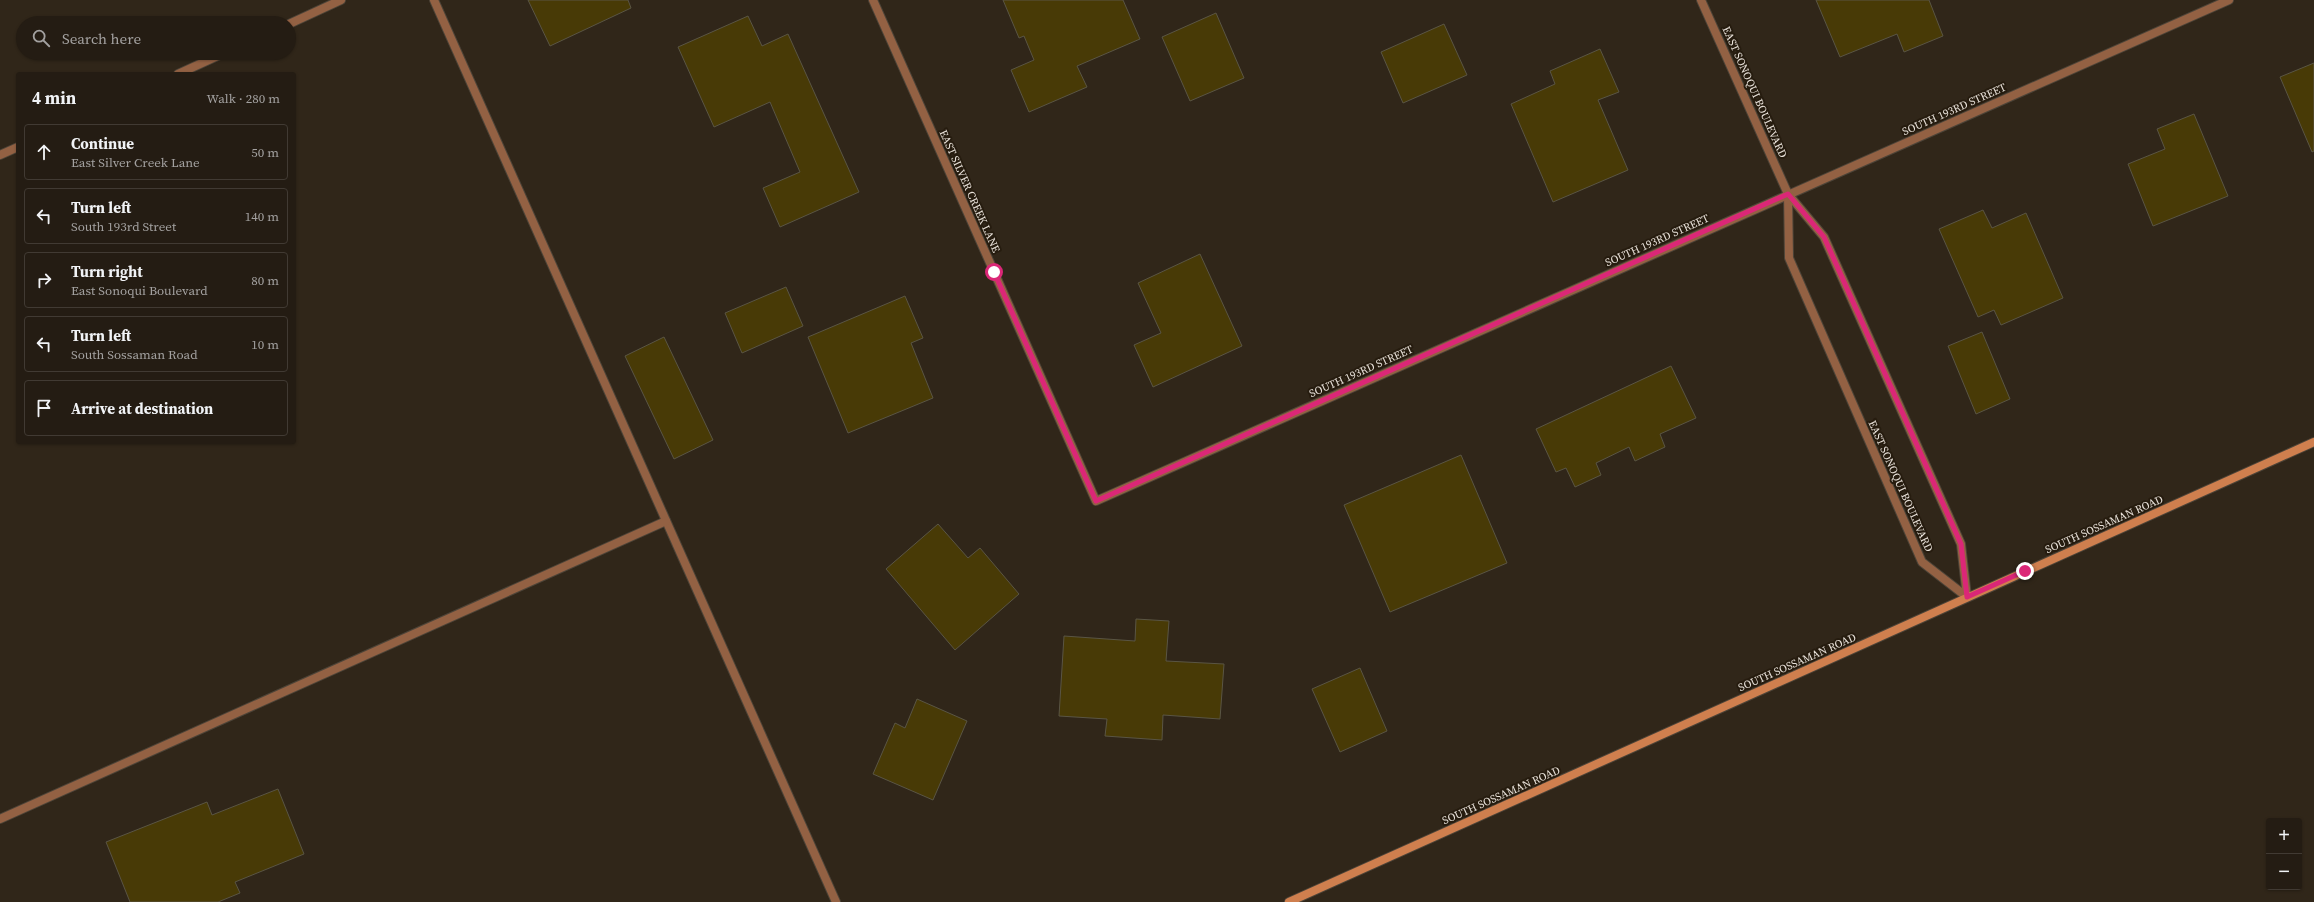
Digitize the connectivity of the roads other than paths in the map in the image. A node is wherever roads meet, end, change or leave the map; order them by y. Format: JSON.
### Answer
{"nodes":[{"id":1,"x":341,"y":0,"type":"edge"},
{"id":2,"x":434,"y":0,"type":"edge"},
{"id":3,"x":873,"y":0,"type":"edge"},
{"id":4,"x":1701,"y":0,"type":"edge"},
{"id":5,"x":2228,"y":0,"type":"edge"},
{"id":6,"x":296,"y":21,"type":"edge"},
{"id":7,"x":209,"y":60,"type":"edge"},
{"id":8,"x":182,"y":72,"type":"edge"},
{"id":9,"x":16,"y":148,"type":"edge"},
{"id":10,"x":0,"y":155,"type":"edge"},
{"id":11,"x":1788,"y":194,"type":"junction"},
{"id":12,"x":2314,"y":442,"type":"edge"},
{"id":13,"x":1096,"y":501,"type":"joint"},
{"id":14,"x":666,"y":521,"type":"junction"},
{"id":15,"x":1967,"y":597,"type":"junction"},
{"id":16,"x":0,"y":819,"type":"edge"},
{"id":17,"x":836,"y":902,"type":"edge"},
{"id":18,"x":1289,"y":902,"type":"edge"}],
"edges":[{"from":1,"to":6,"type":"street"},
{"from":2,"to":14,"type":"street"},
{"from":3,"to":13,"type":"street","name":"EAST SILVER CREEK LANE"},
{"from":4,"to":11,"type":"street","name":"EAST SONOQUI BOULEVARD"},
{"from":5,"to":11,"type":"street","name":"SOUTH 193RD STREET"},
{"from":7,"to":8,"type":"street"},
{"from":9,"to":10,"type":"street"},
{"from":11,"to":13,"type":"street","name":"SOUTH 193RD STREET"},
{"from":11,"to":15,"type":"street","name":"EAST SONOQUI BOULEVARD"},
{"from":11,"to":15,"type":"street","name":"EAST SONOQUI BOULEVARD"},
{"from":12,"to":15,"type":"main road","name":"SOUTH SOSSAMAN ROAD"},
{"from":14,"to":16,"type":"street"},
{"from":14,"to":17,"type":"street"},
{"from":15,"to":18,"type":"main road","name":"SOUTH SOSSAMAN ROAD"}]}
